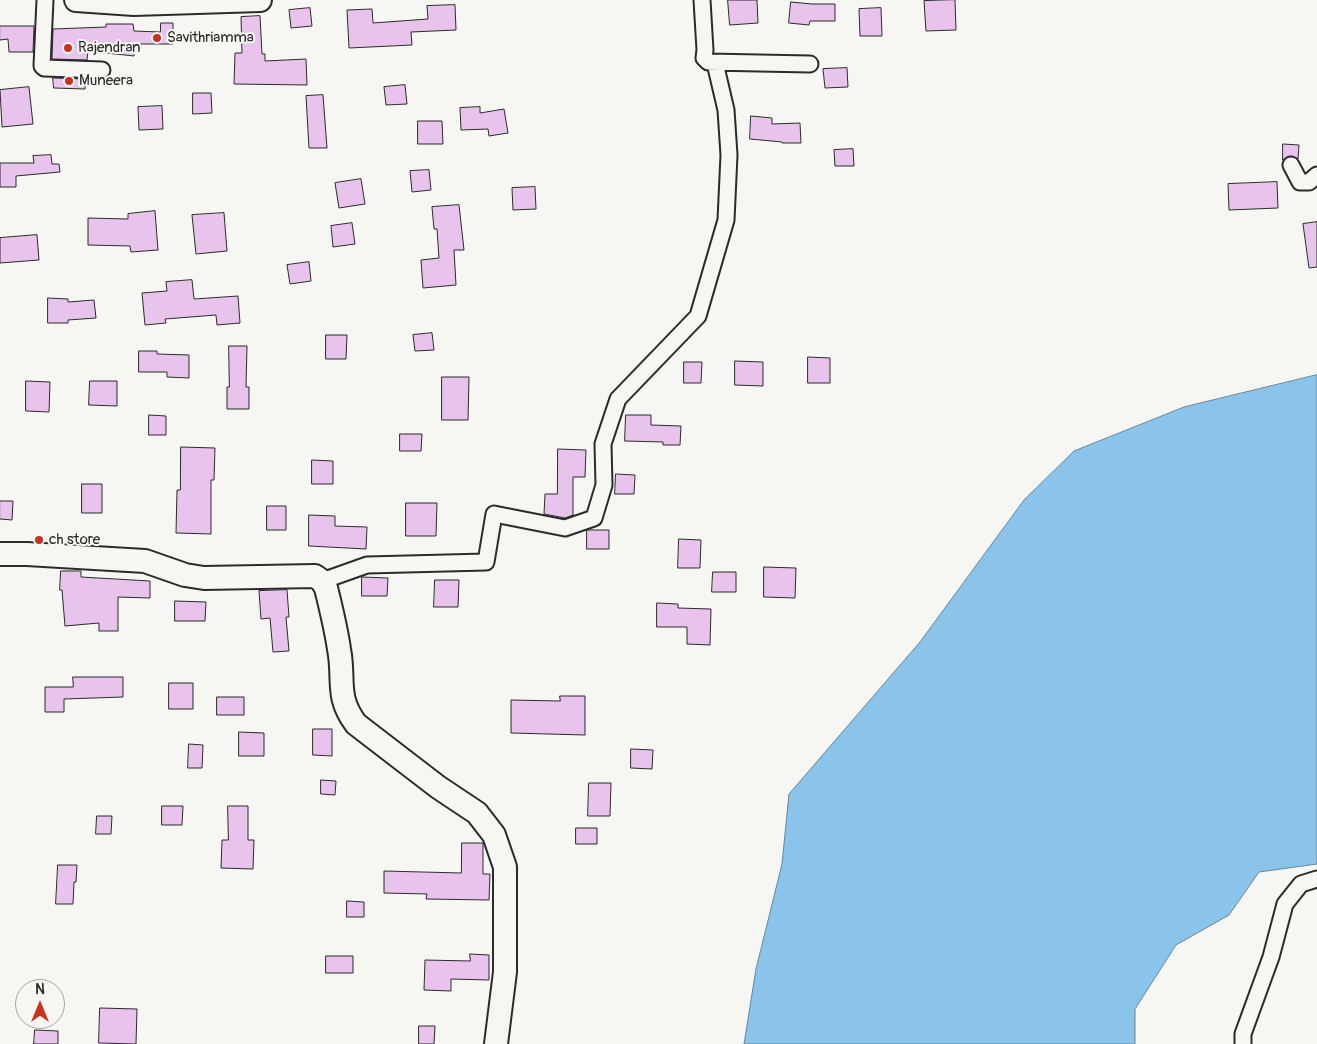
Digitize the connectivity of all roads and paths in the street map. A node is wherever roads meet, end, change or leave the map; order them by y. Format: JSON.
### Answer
{"nodes":[{"id":1,"x":45,"y":0,"type":"edge"},
{"id":2,"x":76,"y":0,"type":"edge"},
{"id":3,"x":260,"y":0,"type":"edge"},
{"id":4,"x":702,"y":0,"type":"edge"},
{"id":5,"x":715,"y":63,"type":"junction"},
{"id":6,"x":810,"y":64,"type":"dead end"},
{"id":7,"x":102,"y":70,"type":"dead end"},
{"id":8,"x":1291,"y":164,"type":"dead end"},
{"id":9,"x":1317,"y":175,"type":"edge"},
{"id":10,"x":0,"y":554,"type":"edge"},
{"id":11,"x":322,"y":581,"type":"junction"},
{"id":12,"x":1317,"y":879,"type":"edge"},
{"id":13,"x":496,"y":1044,"type":"edge"},
{"id":14,"x":1242,"y":1044,"type":"edge"}],
"edges":[{"from":1,"to":7,"type":"street"},
{"from":2,"to":3,"type":"main road"},
{"from":4,"to":5,"type":"street"},
{"from":5,"to":6,"type":"street"},
{"from":5,"to":11,"type":"street"},
{"from":8,"to":9,"type":"street"},
{"from":10,"to":11,"type":"main road"},
{"from":11,"to":13,"type":"main road"},
{"from":12,"to":14,"type":"street"}]}
